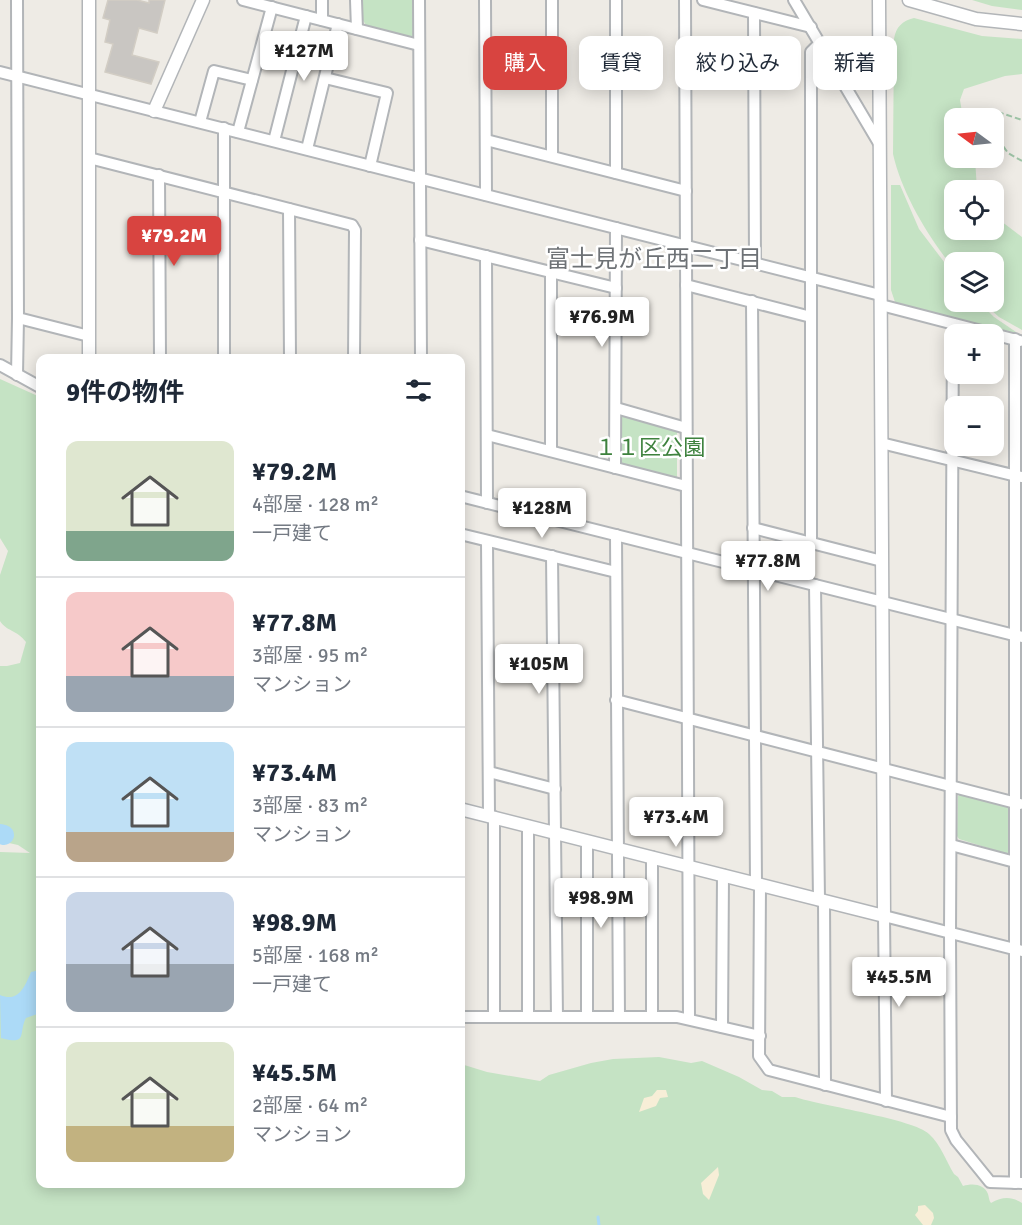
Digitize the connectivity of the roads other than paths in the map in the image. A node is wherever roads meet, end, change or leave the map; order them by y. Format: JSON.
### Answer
{"nodes":[{"id":1,"x":17,"y":0,"type":"edge"},
{"id":2,"x":89,"y":0,"type":"edge"},
{"id":3,"x":203,"y":0,"type":"edge"},
{"id":4,"x":246,"y":0,"type":"edge"},
{"id":5,"x":321,"y":0,"type":"edge"},
{"id":6,"x":357,"y":0,"type":"edge"},
{"id":7,"x":419,"y":0,"type":"edge"},
{"id":8,"x":485,"y":0,"type":"edge"},
{"id":9,"x":552,"y":0,"type":"edge"},
{"id":10,"x":616,"y":0,"type":"edge"},
{"id":11,"x":685,"y":0,"type":"edge"},
{"id":12,"x":703,"y":0,"type":"edge"},
{"id":13,"x":794,"y":0,"type":"edge"},
{"id":14,"x":879,"y":0,"type":"edge"},
{"id":15,"x":909,"y":0,"type":"edge"},
{"id":16,"x":272,"y":7,"type":"junction"},
{"id":17,"x":754,"y":13,"type":"junction"},
{"id":18,"x":306,"y":16,"type":"junction"},
{"id":19,"x":322,"y":20,"type":"junction"},
{"id":20,"x":339,"y":24,"type":"junction"},
{"id":21,"x":1022,"y":24,"type":"edge"},
{"id":22,"x":811,"y":27,"type":"junction"},
{"id":23,"x":357,"y":29,"type":"junction"},
{"id":24,"x":816,"y":36,"type":"edge"},
{"id":25,"x":419,"y":45,"type":"junction"},
{"id":26,"x":813,"y":50,"type":"edge"},
{"id":27,"x":0,"y":72,"type":"edge"},
{"id":28,"x":18,"y":76,"type":"junction"},
{"id":29,"x":325,"y":78,"type":"junction"},
{"id":30,"x":252,"y":80,"type":"junction"},
{"id":31,"x":848,"y":90,"type":"edge"},
{"id":32,"x":89,"y":94,"type":"junction"},
{"id":33,"x":154,"y":111,"type":"junction"},
{"id":34,"x":200,"y":122,"type":"junction"},
{"id":35,"x":224,"y":128,"type":"junction"},
{"id":36,"x":238,"y":132,"type":"junction"},
{"id":37,"x":486,"y":140,"type":"junction"},
{"id":38,"x":274,"y":141,"type":"junction"},
{"id":39,"x":880,"y":145,"type":"junction"},
{"id":40,"x":307,"y":150,"type":"junction"},
{"id":41,"x":552,"y":156,"type":"junction"},
{"id":42,"x":89,"y":158,"type":"junction"},
{"id":43,"x":370,"y":165,"type":"junction"},
{"id":44,"x":616,"y":173,"type":"junction"},
{"id":45,"x":159,"y":175,"type":"junction"},
{"id":46,"x":420,"y":178,"type":"junction"},
{"id":47,"x":686,"y":191,"type":"junction"},
{"id":48,"x":224,"y":192,"type":"junction"},
{"id":49,"x":486,"y":195,"type":"junction"},
{"id":50,"x":290,"y":209,"type":"junction"},
{"id":51,"x":616,"y":228,"type":"junction"},
{"id":52,"x":420,"y":240,"type":"junction"},
{"id":53,"x":686,"y":246,"type":"junction"},
{"id":54,"x":486,"y":256,"type":"junction"},
{"id":55,"x":755,"y":263,"type":"junction"},
{"id":56,"x":551,"y":272,"type":"junction"},
{"id":57,"x":811,"y":277,"type":"junction"},
{"id":58,"x":686,"y":285,"type":"junction"},
{"id":59,"x":616,"y":288,"type":"junction"},
{"id":60,"x":881,"y":300,"type":"junction"},
{"id":61,"x":752,"y":301,"type":"junction"},
{"id":62,"x":811,"y":317,"type":"junction"},
{"id":63,"x":18,"y":318,"type":"junction"},
{"id":64,"x":953,"y":324,"type":"edge"},
{"id":65,"x":89,"y":336,"type":"junction"},
{"id":66,"x":1004,"y":336,"type":"edge"},
{"id":67,"x":1019,"y":340,"type":"edge"},
{"id":68,"x":89,"y":354,"type":"edge"},
{"id":69,"x":160,"y":354,"type":"edge"},
{"id":70,"x":224,"y":354,"type":"edge"},
{"id":71,"x":290,"y":354,"type":"edge"},
{"id":72,"x":354,"y":354,"type":"edge"},
{"id":73,"x":420,"y":354,"type":"edge"},
{"id":74,"x":0,"y":365,"type":"edge"},
{"id":75,"x":17,"y":375,"type":"junction"},
{"id":76,"x":953,"y":384,"type":"edge"},
{"id":77,"x":36,"y":385,"type":"edge"},
{"id":78,"x":616,"y":408,"type":"junction"},
{"id":79,"x":686,"y":428,"type":"junction"},
{"id":80,"x":487,"y":435,"type":"junction"},
{"id":81,"x":881,"y":443,"type":"junction"},
{"id":82,"x":552,"y":452,"type":"junction"},
{"id":83,"x":952,"y":461,"type":"junction"},
{"id":84,"x":615,"y":468,"type":"junction"},
{"id":85,"x":1019,"y":477,"type":"edge"},
{"id":86,"x":686,"y":486,"type":"junction"},
{"id":87,"x":465,"y":497,"type":"edge"},
{"id":88,"x":488,"y":503,"type":"junction"},
{"id":89,"x":753,"y":528,"type":"junction"},
{"id":90,"x":465,"y":535,"type":"edge"},
{"id":91,"x":616,"y":535,"type":"junction"},
{"id":92,"x":488,"y":541,"type":"junction"},
{"id":93,"x":811,"y":542,"type":"junction"},
{"id":94,"x":686,"y":552,"type":"junction"},
{"id":95,"x":552,"y":556,"type":"junction"},
{"id":96,"x":882,"y":561,"type":"junction"},
{"id":97,"x":753,"y":569,"type":"junction"},
{"id":98,"x":616,"y":572,"type":"junction"},
{"id":99,"x":815,"y":585,"type":"junction"},
{"id":100,"x":882,"y":602,"type":"junction"},
{"id":101,"x":952,"y":619,"type":"junction"},
{"id":102,"x":1019,"y":636,"type":"edge"},
{"id":103,"x":616,"y":700,"type":"junction"},
{"id":104,"x":687,"y":718,"type":"junction"},
{"id":105,"x":755,"y":736,"type":"junction"},
{"id":106,"x":817,"y":752,"type":"junction"},
{"id":107,"x":884,"y":769,"type":"junction"},
{"id":108,"x":489,"y":772,"type":"junction"},
{"id":109,"x":951,"y":786,"type":"junction"},
{"id":110,"x":555,"y":789,"type":"junction"},
{"id":111,"x":1019,"y":804,"type":"edge"},
{"id":112,"x":465,"y":810,"type":"edge"},
{"id":113,"x":491,"y":816,"type":"junction"},
{"id":114,"x":528,"y":826,"type":"junction"},
{"id":115,"x":555,"y":832,"type":"junction"},
{"id":116,"x":587,"y":841,"type":"junction"},
{"id":117,"x":951,"y":845,"type":"junction"},
{"id":118,"x":618,"y":848,"type":"junction"},
{"id":119,"x":652,"y":857,"type":"junction"},
{"id":120,"x":1015,"y":862,"type":"junction"},
{"id":121,"x":687,"y":866,"type":"junction"},
{"id":122,"x":723,"y":875,"type":"junction"},
{"id":123,"x":758,"y":884,"type":"junction"},
{"id":124,"x":821,"y":900,"type":"junction"},
{"id":125,"x":884,"y":916,"type":"junction"},
{"id":126,"x":950,"y":933,"type":"junction"},
{"id":127,"x":1019,"y":950,"type":"edge"},
{"id":128,"x":465,"y":1017,"type":"edge"},
{"id":129,"x":494,"y":1017,"type":"junction"},
{"id":130,"x":528,"y":1017,"type":"junction"},
{"id":131,"x":557,"y":1017,"type":"junction"},
{"id":132,"x":587,"y":1017,"type":"junction"},
{"id":133,"x":620,"y":1017,"type":"junction"},
{"id":134,"x":652,"y":1017,"type":"junction"},
{"id":135,"x":688,"y":1019,"type":"junction"},
{"id":136,"x":722,"y":1027,"type":"junction"},
{"id":137,"x":760,"y":1036,"type":"junction"},
{"id":138,"x":825,"y":1085,"type":"junction"},
{"id":139,"x":886,"y":1101,"type":"junction"},
{"id":140,"x":951,"y":1118,"type":"junction"},
{"id":141,"x":1019,"y":1183,"type":"edge"}],
"edges":[{"from":1,"to":28,"type":"street"},
{"from":2,"to":32,"type":"street"},
{"from":3,"to":33,"type":"street"},
{"from":4,"to":16,"type":"street"},
{"from":5,"to":19,"type":"street"},
{"from":6,"to":23,"type":"street"},
{"from":7,"to":25,"type":"street"},
{"from":8,"to":37,"type":"street"},
{"from":9,"to":41,"type":"street"},
{"from":10,"to":44,"type":"street"},
{"from":11,"to":47,"type":"street"},
{"from":12,"to":17,"type":"street"},
{"from":13,"to":22,"type":"street"},
{"from":14,"to":39,"type":"street"},
{"from":15,"to":21,"type":"street"},
{"from":16,"to":18,"type":"street"},
{"from":16,"to":30,"type":"street"},
{"from":17,"to":22,"type":"street"},
{"from":17,"to":55,"type":"street"},
{"from":18,"to":19,"type":"street"},
{"from":18,"to":38,"type":"street"},
{"from":19,"to":20,"type":"street"},
{"from":20,"to":23,"type":"street"},
{"from":20,"to":29,"type":"street"},
{"from":22,"to":24,"type":"street"},
{"from":23,"to":25,"type":"street"},
{"from":25,"to":46,"type":"street"},
{"from":26,"to":57,"type":"street"},
{"from":27,"to":28,"type":"street"},
{"from":28,"to":32,"type":"street"},
{"from":28,"to":63,"type":"street"},
{"from":29,"to":40,"type":"street"},
{"from":29,"to":43,"type":"street"},
{"from":30,"to":34,"type":"street"},
{"from":30,"to":36,"type":"street"},
{"from":31,"to":39,"type":"street"},
{"from":32,"to":33,"type":"street"},
{"from":32,"to":42,"type":"street"},
{"from":33,"to":34,"type":"street"},
{"from":34,"to":35,"type":"street"},
{"from":35,"to":36,"type":"street"},
{"from":35,"to":48,"type":"street"},
{"from":36,"to":38,"type":"street"},
{"from":37,"to":41,"type":"street"},
{"from":37,"to":49,"type":"street"},
{"from":38,"to":40,"type":"street"},
{"from":39,"to":60,"type":"street"},
{"from":40,"to":43,"type":"street"},
{"from":41,"to":44,"type":"street"},
{"from":42,"to":45,"type":"street"},
{"from":42,"to":65,"type":"street"},
{"from":43,"to":46,"type":"street"},
{"from":44,"to":47,"type":"street"},
{"from":45,"to":48,"type":"street"},
{"from":45,"to":69,"type":"street"},
{"from":46,"to":49,"type":"street"},
{"from":46,"to":52,"type":"street"},
{"from":47,"to":53,"type":"street"},
{"from":48,"to":50,"type":"street"},
{"from":48,"to":70,"type":"street"},
{"from":49,"to":51,"type":"street"},
{"from":50,"to":71,"type":"street"},
{"from":50,"to":72,"type":"street"},
{"from":51,"to":53,"type":"street"},
{"from":51,"to":59,"type":"street"},
{"from":52,"to":54,"type":"street"},
{"from":52,"to":73,"type":"street"},
{"from":53,"to":55,"type":"street"},
{"from":53,"to":58,"type":"street"},
{"from":54,"to":56,"type":"street"},
{"from":54,"to":80,"type":"street"},
{"from":55,"to":57,"type":"street"},
{"from":56,"to":59,"type":"street"},
{"from":56,"to":82,"type":"street"},
{"from":57,"to":60,"type":"street"},
{"from":57,"to":62,"type":"street"},
{"from":58,"to":61,"type":"street"},
{"from":58,"to":79,"type":"street"},
{"from":59,"to":78,"type":"street"},
{"from":60,"to":64,"type":"street"},
{"from":60,"to":81,"type":"street"},
{"from":61,"to":62,"type":"street"},
{"from":61,"to":89,"type":"street"},
{"from":62,"to":93,"type":"street"},
{"from":63,"to":65,"type":"street"},
{"from":63,"to":75,"type":"street"},
{"from":65,"to":68,"type":"street"},
{"from":66,"to":67,"type":"street"},
{"from":67,"to":85,"type":"street"},
{"from":74,"to":75,"type":"street"},
{"from":75,"to":77,"type":"street"},
{"from":76,"to":83,"type":"street"},
{"from":78,"to":79,"type":"street"},
{"from":78,"to":84,"type":"street"},
{"from":79,"to":86,"type":"street"},
{"from":80,"to":82,"type":"street"},
{"from":80,"to":88,"type":"street"},
{"from":81,"to":83,"type":"street"},
{"from":81,"to":96,"type":"street"},
{"from":82,"to":84,"type":"street"},
{"from":83,"to":85,"type":"street"},
{"from":83,"to":101,"type":"street"},
{"from":84,"to":86,"type":"street"},
{"from":85,"to":102,"type":"street"},
{"from":86,"to":94,"type":"street"},
{"from":87,"to":88,"type":"street"},
{"from":88,"to":91,"type":"street"},
{"from":89,"to":93,"type":"street"},
{"from":89,"to":97,"type":"street"},
{"from":90,"to":92,"type":"street"},
{"from":91,"to":94,"type":"street"},
{"from":91,"to":98,"type":"street"},
{"from":92,"to":95,"type":"street"},
{"from":92,"to":108,"type":"street"},
{"from":93,"to":96,"type":"street"},
{"from":94,"to":97,"type":"street"},
{"from":94,"to":104,"type":"street"},
{"from":95,"to":98,"type":"street"},
{"from":95,"to":110,"type":"street"},
{"from":96,"to":100,"type":"street"},
{"from":97,"to":99,"type":"street"},
{"from":97,"to":105,"type":"street"},
{"from":98,"to":103,"type":"street"},
{"from":99,"to":100,"type":"street"},
{"from":99,"to":106,"type":"street"},
{"from":100,"to":101,"type":"street"},
{"from":100,"to":107,"type":"street"},
{"from":101,"to":102,"type":"street"},
{"from":101,"to":109,"type":"street"},
{"from":102,"to":111,"type":"street"},
{"from":103,"to":104,"type":"street"},
{"from":103,"to":118,"type":"street"},
{"from":104,"to":105,"type":"street"},
{"from":104,"to":121,"type":"street"},
{"from":105,"to":106,"type":"street"},
{"from":105,"to":123,"type":"street"},
{"from":106,"to":107,"type":"street"},
{"from":106,"to":124,"type":"street"},
{"from":107,"to":109,"type":"street"},
{"from":107,"to":125,"type":"street"},
{"from":108,"to":110,"type":"street"},
{"from":108,"to":113,"type":"street"},
{"from":109,"to":111,"type":"street"},
{"from":109,"to":117,"type":"street"},
{"from":110,"to":115,"type":"street"},
{"from":111,"to":120,"type":"street"},
{"from":112,"to":113,"type":"street"},
{"from":113,"to":114,"type":"street"},
{"from":113,"to":129,"type":"street"},
{"from":114,"to":115,"type":"street"},
{"from":114,"to":130,"type":"street"},
{"from":115,"to":116,"type":"street"},
{"from":115,"to":131,"type":"street"},
{"from":116,"to":118,"type":"street"},
{"from":116,"to":132,"type":"street"},
{"from":117,"to":120,"type":"street"},
{"from":117,"to":126,"type":"street"},
{"from":118,"to":119,"type":"street"},
{"from":118,"to":133,"type":"street"},
{"from":119,"to":121,"type":"street"},
{"from":119,"to":134,"type":"street"},
{"from":120,"to":127,"type":"street"},
{"from":121,"to":122,"type":"street"},
{"from":121,"to":135,"type":"street"},
{"from":122,"to":123,"type":"street"},
{"from":122,"to":136,"type":"street"},
{"from":123,"to":124,"type":"street"},
{"from":123,"to":137,"type":"street"},
{"from":124,"to":125,"type":"street"},
{"from":124,"to":138,"type":"street"},
{"from":125,"to":126,"type":"street"},
{"from":125,"to":139,"type":"street"},
{"from":126,"to":127,"type":"street"},
{"from":126,"to":140,"type":"street"},
{"from":127,"to":141,"type":"street"},
{"from":128,"to":129,"type":"street"},
{"from":129,"to":130,"type":"street"},
{"from":130,"to":131,"type":"street"},
{"from":131,"to":132,"type":"street"},
{"from":132,"to":133,"type":"street"},
{"from":133,"to":134,"type":"street"},
{"from":134,"to":135,"type":"street"},
{"from":135,"to":136,"type":"street"},
{"from":136,"to":137,"type":"street"},
{"from":137,"to":138,"type":"street"},
{"from":138,"to":139,"type":"street"},
{"from":139,"to":140,"type":"street"},
{"from":140,"to":141,"type":"street"}]}
